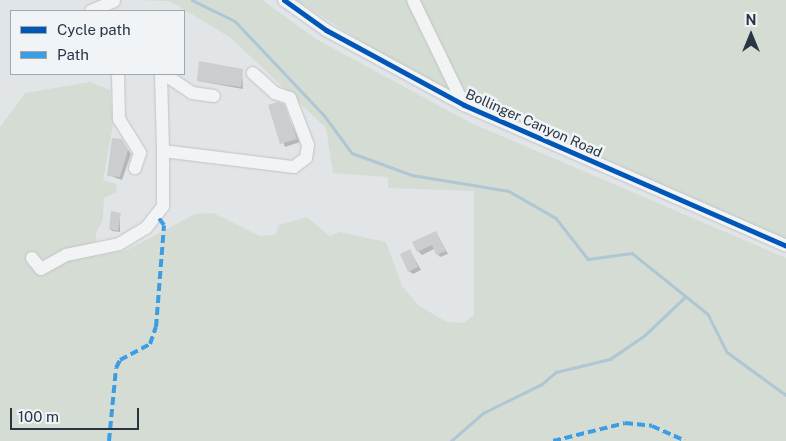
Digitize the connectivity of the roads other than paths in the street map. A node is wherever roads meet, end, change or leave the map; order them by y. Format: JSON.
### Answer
{"nodes":[{"id":1,"x":284,"y":0,"type":"edge"},
{"id":2,"x":413,"y":0,"type":"edge"},
{"id":3,"x":116,"y":4,"type":"edge"},
{"id":4,"x":95,"y":10,"type":"edge"},
{"id":5,"x":253,"y":73,"type":"dead end"},
{"id":6,"x":118,"y":75,"type":"edge"},
{"id":7,"x":162,"y":75,"type":"edge"},
{"id":8,"x":164,"y":75,"type":"edge"},
{"id":9,"x":214,"y":96,"type":"dead end"},
{"id":10,"x":464,"y":105,"type":"junction"},
{"id":11,"x":163,"y":152,"type":"junction"},
{"id":12,"x":135,"y":168,"type":"dead end"},
{"id":13,"x":786,"y":246,"type":"edge"},
{"id":14,"x":32,"y":258,"type":"dead end"}],
"edges":[{"from":1,"to":10,"type":"street","name":"Bollinger Canyon Road"},
{"from":2,"to":10,"type":"street"},
{"from":3,"to":4,"type":"street"},
{"from":5,"to":11,"type":"street"},
{"from":6,"to":12,"type":"street"},
{"from":7,"to":11,"type":"street"},
{"from":8,"to":9,"type":"street"},
{"from":10,"to":13,"type":"street","name":"Bollinger Canyon Road"},
{"from":11,"to":14,"type":"street"}]}
